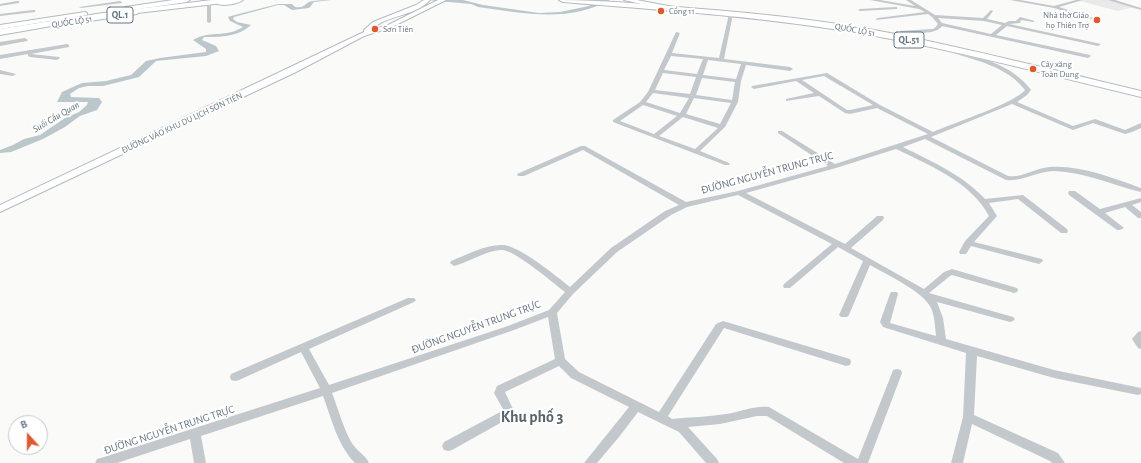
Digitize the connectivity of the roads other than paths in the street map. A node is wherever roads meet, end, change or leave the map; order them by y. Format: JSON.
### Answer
{"nodes":[{"id":1,"x":4,"y":0,"type":"edge"},
{"id":2,"x":187,"y":0,"type":"edge"},
{"id":3,"x":195,"y":0,"type":"edge"},
{"id":4,"x":232,"y":0,"type":"edge"},
{"id":5,"x":240,"y":0,"type":"edge"},
{"id":6,"x":443,"y":0,"type":"edge"},
{"id":7,"x":563,"y":0,"type":"edge"},
{"id":8,"x":629,"y":0,"type":"edge"},
{"id":9,"x":872,"y":0,"type":"edge"},
{"id":10,"x":908,"y":0,"type":"edge"},
{"id":11,"x":1012,"y":0,"type":"edge"},
{"id":12,"x":1081,"y":0,"type":"edge"},
{"id":13,"x":1110,"y":0,"type":"edge"},
{"id":14,"x":0,"y":1,"type":"edge"},
{"id":15,"x":426,"y":1,"type":"edge"},
{"id":16,"x":1021,"y":1,"type":"edge"},
{"id":17,"x":17,"y":2,"type":"dead end"},
{"id":18,"x":120,"y":2,"type":"edge"},
{"id":19,"x":621,"y":2,"type":"edge"},
{"id":20,"x":651,"y":3,"type":"edge"},
{"id":21,"x":1141,"y":3,"type":"edge"},
{"id":22,"x":209,"y":4,"type":"junction"},
{"id":23,"x":0,"y":5,"type":"edge"},
{"id":24,"x":1129,"y":5,"type":"junction"},
{"id":25,"x":675,"y":6,"type":"junction"},
{"id":26,"x":81,"y":7,"type":"dead end"},
{"id":27,"x":910,"y":7,"type":"junction"},
{"id":28,"x":1054,"y":7,"type":"junction"},
{"id":29,"x":921,"y":8,"type":"junction"},
{"id":30,"x":1141,"y":9,"type":"edge"},
{"id":31,"x":860,"y":10,"type":"dead end"},
{"id":32,"x":33,"y":11,"type":"dead end"},
{"id":33,"x":991,"y":11,"type":"dead end"},
{"id":34,"x":929,"y":13,"type":"junction"},
{"id":35,"x":731,"y":14,"type":"junction"},
{"id":36,"x":0,"y":15,"type":"edge"},
{"id":37,"x":934,"y":16,"type":"junction"},
{"id":38,"x":1091,"y":18,"type":"dead end"},
{"id":39,"x":878,"y":19,"type":"dead end"},
{"id":40,"x":984,"y":20,"type":"junction"},
{"id":41,"x":1033,"y":21,"type":"dead end"},
{"id":42,"x":209,"y":22,"type":"dead end"},
{"id":43,"x":940,"y":24,"type":"junction"},
{"id":44,"x":1006,"y":25,"type":"junction"},
{"id":45,"x":0,"y":31,"type":"edge"},
{"id":46,"x":902,"y":32,"type":"junction"},
{"id":47,"x":678,"y":33,"type":"dead end"},
{"id":48,"x":362,"y":34,"type":"junction"},
{"id":49,"x":991,"y":36,"type":"junction"},
{"id":50,"x":24,"y":40,"type":"dead end"},
{"id":51,"x":0,"y":44,"type":"edge"},
{"id":52,"x":1098,"y":44,"type":"dead end"},
{"id":53,"x":68,"y":46,"type":"dead end"},
{"id":54,"x":942,"y":47,"type":"junction"},
{"id":55,"x":21,"y":54,"type":"junction"},
{"id":56,"x":669,"y":54,"type":"junction"},
{"id":57,"x":1088,"y":56,"type":"dead end"},
{"id":58,"x":0,"y":57,"type":"edge"},
{"id":59,"x":57,"y":58,"type":"dead end"},
{"id":60,"x":706,"y":58,"type":"junction"},
{"id":61,"x":721,"y":60,"type":"junction"},
{"id":62,"x":744,"y":63,"type":"junction"},
{"id":63,"x":790,"y":69,"type":"dead end"},
{"id":64,"x":661,"y":71,"type":"junction"},
{"id":65,"x":0,"y":72,"type":"edge"},
{"id":66,"x":13,"y":74,"type":"dead end"},
{"id":67,"x":699,"y":76,"type":"junction"},
{"id":68,"x":797,"y":79,"type":"junction"},
{"id":69,"x":738,"y":81,"type":"junction"},
{"id":70,"x":754,"y":87,"type":"dead end"},
{"id":71,"x":1141,"y":87,"type":"edge"},
{"id":72,"x":652,"y":91,"type":"junction"},
{"id":73,"x":820,"y":94,"type":"junction"},
{"id":74,"x":1141,"y":94,"type":"edge"},
{"id":75,"x":692,"y":97,"type":"junction"},
{"id":76,"x":788,"y":100,"type":"dead end"},
{"id":77,"x":735,"y":102,"type":"junction"},
{"id":78,"x":1012,"y":102,"type":"junction"},
{"id":79,"x":642,"y":103,"type":"junction"},
{"id":80,"x":878,"y":106,"type":"junction"},
{"id":81,"x":682,"y":116,"type":"junction"},
{"id":82,"x":1141,"y":125,"type":"edge"},
{"id":83,"x":722,"y":127,"type":"junction"},
{"id":84,"x":780,"y":132,"type":"dead end"},
{"id":85,"x":655,"y":136,"type":"junction"},
{"id":86,"x":930,"y":136,"type":"junction"},
{"id":87,"x":896,"y":146,"type":"junction"},
{"id":88,"x":696,"y":152,"type":"junction"},
{"id":89,"x":727,"y":164,"type":"dead end"},
{"id":90,"x":834,"y":166,"type":"junction"},
{"id":91,"x":521,"y":174,"type":"dead end"},
{"id":92,"x":1141,"y":190,"type":"edge"},
{"id":93,"x":739,"y":193,"type":"junction"},
{"id":94,"x":1072,"y":193,"type":"dead end"},
{"id":95,"x":1141,"y":200,"type":"edge"},
{"id":96,"x":984,"y":201,"type":"junction"},
{"id":97,"x":685,"y":205,"type":"junction"},
{"id":98,"x":1127,"y":205,"type":"junction"},
{"id":99,"x":0,"y":209,"type":"edge"},
{"id":100,"x":1099,"y":212,"type":"junction"},
{"id":101,"x":1141,"y":216,"type":"edge"},
{"id":102,"x":880,"y":218,"type":"dead end"},
{"id":103,"x":1120,"y":228,"type":"dead end"},
{"id":104,"x":1064,"y":232,"type":"dead end"},
{"id":105,"x":968,"y":243,"type":"junction"},
{"id":106,"x":837,"y":244,"type":"junction"},
{"id":107,"x":846,"y":248,"type":"junction"},
{"id":108,"x":963,"y":252,"type":"dead end"},
{"id":109,"x":868,"y":260,"type":"junction"},
{"id":110,"x":1039,"y":261,"type":"dead end"},
{"id":111,"x":454,"y":263,"type":"dead end"},
{"id":112,"x":787,"y":286,"type":"dead end"},
{"id":113,"x":1014,"y":290,"type":"dead end"},
{"id":114,"x":570,"y":292,"type":"junction"},
{"id":115,"x":894,"y":294,"type":"dead end"},
{"id":116,"x":925,"y":295,"type":"junction"},
{"id":117,"x":411,"y":300,"type":"dead end"},
{"id":118,"x":552,"y":312,"type":"junction"},
{"id":119,"x":844,"y":315,"type":"dead end"},
{"id":120,"x":1010,"y":319,"type":"dead end"},
{"id":121,"x":1141,"y":335,"type":"edge"},
{"id":122,"x":941,"y":341,"type":"junction"},
{"id":123,"x":1141,"y":345,"type":"edge"},
{"id":124,"x":303,"y":347,"type":"junction"},
{"id":125,"x":970,"y":350,"type":"junction"},
{"id":126,"x":560,"y":361,"type":"junction"},
{"id":127,"x":846,"y":362,"type":"dead end"},
{"id":128,"x":896,"y":373,"type":"dead end"},
{"id":129,"x":235,"y":377,"type":"dead end"},
{"id":130,"x":326,"y":390,"type":"junction"},
{"id":131,"x":1138,"y":391,"type":"dead end"},
{"id":132,"x":636,"y":406,"type":"junction"},
{"id":133,"x":968,"y":417,"type":"junction"},
{"id":134,"x":666,"y":421,"type":"junction"},
{"id":135,"x":195,"y":434,"type":"junction"},
{"id":136,"x":448,"y":446,"type":"dead end"},
{"id":137,"x":101,"y":463,"type":"edge"},
{"id":138,"x":200,"y":463,"type":"edge"},
{"id":139,"x":363,"y":463,"type":"edge"},
{"id":140,"x":590,"y":463,"type":"edge"},
{"id":141,"x":713,"y":463,"type":"edge"},
{"id":142,"x":854,"y":463,"type":"edge"},
{"id":143,"x":862,"y":463,"type":"edge"},
{"id":144,"x":957,"y":463,"type":"edge"},
{"id":145,"x":1059,"y":463,"type":"edge"}],
"edges":[{"from":1,"to":14,"type":"street"},
{"from":2,"to":18,"type":"main road","name":"QUỐC LỘ 51","number":"QL.1"},
{"from":3,"to":45,"type":"highway","name":"QUỐC LỘ 51","number":"QL.1"},
{"from":4,"to":45,"type":"highway","name":"QUỐC LỘ 51","number":"QL.1"},
{"from":5,"to":22,"type":"main road","name":"QUỐC LỘ 51","number":"QL.1"},
{"from":6,"to":48,"type":"street","name":"ĐƯỜNG VÀO KHU DU LỊCH SƠN TIÊN"},
{"from":7,"to":19,"type":"highway","name":"QUỐC LỘ 51","number":"QL.51"},
{"from":8,"to":19,"type":"highway","name":"QUỐC LỘ 51","number":"QL.51"},
{"from":8,"to":20,"type":"highway","name":"QUỐC LỘ 51","number":"QL.51"},
{"from":9,"to":27,"type":"street"},
{"from":10,"to":29,"type":"street"},
{"from":11,"to":16,"type":"street"},
{"from":12,"to":28,"type":"street"},
{"from":13,"to":24,"type":"street"},
{"from":15,"to":48,"type":"street","name":"ĐƯỜNG VÀO KHU DU LỊCH SƠN TIÊN"},
{"from":16,"to":28,"type":"street"},
{"from":17,"to":23,"type":"street"},
{"from":18,"to":26,"type":"street"},
{"from":18,"to":45,"type":"main road","name":"QUỐC LỘ 51","number":"QL.1"},
{"from":19,"to":20,"type":"highway","name":"QUỐC LỘ 51","number":"QL.51"},
{"from":20,"to":25,"type":"highway","name":"QUỐC LỘ 51","number":"QL.51"},
{"from":21,"to":24,"type":"street"},
{"from":22,"to":42,"type":"street"},
{"from":22,"to":45,"type":"main road","name":"QUỐC LỘ 51","number":"QL.1"},
{"from":24,"to":30,"type":"street"},
{"from":25,"to":35,"type":"highway","name":"QUỐC LỘ 51","number":"QL.51"},
{"from":25,"to":46,"type":"highway","name":"QUỐC LỘ 51","number":"QL.51"},
{"from":27,"to":29,"type":"street"},
{"from":27,"to":31,"type":"street"},
{"from":28,"to":38,"type":"street"},
{"from":29,"to":34,"type":"street"},
{"from":32,"to":36,"type":"street"},
{"from":33,"to":40,"type":"street"},
{"from":34,"to":37,"type":"street"},
{"from":34,"to":39,"type":"street"},
{"from":35,"to":54,"type":"highway","name":"QUỐC LỘ 51","number":"QL.51"},
{"from":35,"to":61,"type":"street"},
{"from":37,"to":40,"type":"street"},
{"from":37,"to":43,"type":"street"},
{"from":40,"to":44,"type":"street"},
{"from":41,"to":44,"type":"street"},
{"from":43,"to":46,"type":"street"},
{"from":43,"to":49,"type":"street"},
{"from":44,"to":49,"type":"street"},
{"from":44,"to":52,"type":"street"},
{"from":46,"to":71,"type":"highway","name":"QUỐC LỘ 51","number":"QL.51"},
{"from":47,"to":56,"type":"street"},
{"from":48,"to":99,"type":"street","name":"ĐƯỜNG VÀO KHU DU LỊCH SƠN TIÊN"},
{"from":49,"to":57,"type":"street"},
{"from":50,"to":51,"type":"street"},
{"from":53,"to":55,"type":"street"},
{"from":54,"to":74,"type":"highway","name":"QUỐC LỘ 51","number":"QL.51"},
{"from":54,"to":78,"type":"street","name":"ĐƯỜNG NGUYỄN TRUNG TRỰC"},
{"from":55,"to":58,"type":"street"},
{"from":55,"to":59,"type":"street"},
{"from":56,"to":60,"type":"street"},
{"from":56,"to":64,"type":"street"},
{"from":60,"to":61,"type":"street"},
{"from":60,"to":67,"type":"street"},
{"from":61,"to":62,"type":"street"},
{"from":62,"to":63,"type":"street"},
{"from":62,"to":69,"type":"street"},
{"from":64,"to":67,"type":"street"},
{"from":64,"to":72,"type":"street"},
{"from":65,"to":66,"type":"street"},
{"from":67,"to":69,"type":"street"},
{"from":67,"to":75,"type":"street"},
{"from":68,"to":70,"type":"street"},
{"from":68,"to":73,"type":"street"},
{"from":68,"to":80,"type":"street"},
{"from":69,"to":77,"type":"street"},
{"from":72,"to":75,"type":"street"},
{"from":72,"to":79,"type":"street"},
{"from":73,"to":76,"type":"street"},
{"from":73,"to":80,"type":"street"},
{"from":75,"to":77,"type":"street"},
{"from":75,"to":81,"type":"street"},
{"from":77,"to":83,"type":"street"},
{"from":78,"to":82,"type":"street"},
{"from":78,"to":86,"type":"street","name":"ĐƯỜNG NGUYỄN TRUNG TRỰC"},
{"from":79,"to":81,"type":"street"},
{"from":79,"to":85,"type":"street"},
{"from":80,"to":86,"type":"street"},
{"from":81,"to":83,"type":"street"},
{"from":81,"to":85,"type":"street"},
{"from":83,"to":88,"type":"street"},
{"from":84,"to":90,"type":"street"},
{"from":85,"to":88,"type":"street"},
{"from":86,"to":87,"type":"street","name":"ĐƯỜNG NGUYỄN TRUNG TRỰC"},
{"from":86,"to":92,"type":"street"},
{"from":87,"to":90,"type":"street","name":"ĐƯỜNG NGUYỄN TRUNG TRỰC"},
{"from":87,"to":96,"type":"street"},
{"from":88,"to":89,"type":"street"},
{"from":90,"to":93,"type":"street","name":"ĐƯỜNG NGUYỄN TRUNG TRỰC"},
{"from":91,"to":97,"type":"street"},
{"from":93,"to":97,"type":"street","name":"ĐƯỜNG NGUYỄN TRUNG TRỰC"},
{"from":93,"to":106,"type":"street"},
{"from":94,"to":100,"type":"street"},
{"from":95,"to":98,"type":"street"},
{"from":96,"to":104,"type":"street"},
{"from":96,"to":105,"type":"street"},
{"from":97,"to":114,"type":"street","name":"ĐƯỜNG NGUYỄN TRUNG TRỰC"},
{"from":98,"to":100,"type":"street"},
{"from":98,"to":101,"type":"street"},
{"from":100,"to":103,"type":"street"},
{"from":102,"to":107,"type":"street"},
{"from":105,"to":108,"type":"street"},
{"from":105,"to":110,"type":"street"},
{"from":106,"to":107,"type":"street"},
{"from":106,"to":112,"type":"street"},
{"from":107,"to":109,"type":"street"},
{"from":109,"to":116,"type":"street"},
{"from":109,"to":119,"type":"street"},
{"from":111,"to":114,"type":"street"},
{"from":113,"to":116,"type":"street"},
{"from":114,"to":118,"type":"street","name":"ĐƯỜNG NGUYỄN TRUNG TRỰC"},
{"from":115,"to":122,"type":"street"},
{"from":116,"to":120,"type":"street"},
{"from":116,"to":122,"type":"street"},
{"from":117,"to":124,"type":"street"},
{"from":118,"to":126,"type":"street"},
{"from":118,"to":130,"type":"street","name":"ĐƯỜNG NGUYỄN TRUNG TRỰC"},
{"from":121,"to":123,"type":"street"},
{"from":122,"to":125,"type":"street"},
{"from":124,"to":129,"type":"street"},
{"from":124,"to":130,"type":"street"},
{"from":125,"to":131,"type":"street"},
{"from":125,"to":133,"type":"street"},
{"from":126,"to":132,"type":"street"},
{"from":126,"to":136,"type":"street"},
{"from":127,"to":134,"type":"street"},
{"from":128,"to":143,"type":"street"},
{"from":130,"to":135,"type":"street","name":"ĐƯỜNG NGUYỄN TRUNG TRỰC"},
{"from":130,"to":139,"type":"street"},
{"from":132,"to":134,"type":"street"},
{"from":132,"to":140,"type":"street"},
{"from":133,"to":144,"type":"street"},
{"from":133,"to":145,"type":"street"},
{"from":134,"to":141,"type":"street"},
{"from":134,"to":142,"type":"street"},
{"from":135,"to":137,"type":"street","name":"ĐƯỜNG NGUYỄN TRUNG TRỰC"},
{"from":135,"to":138,"type":"street"}]}
